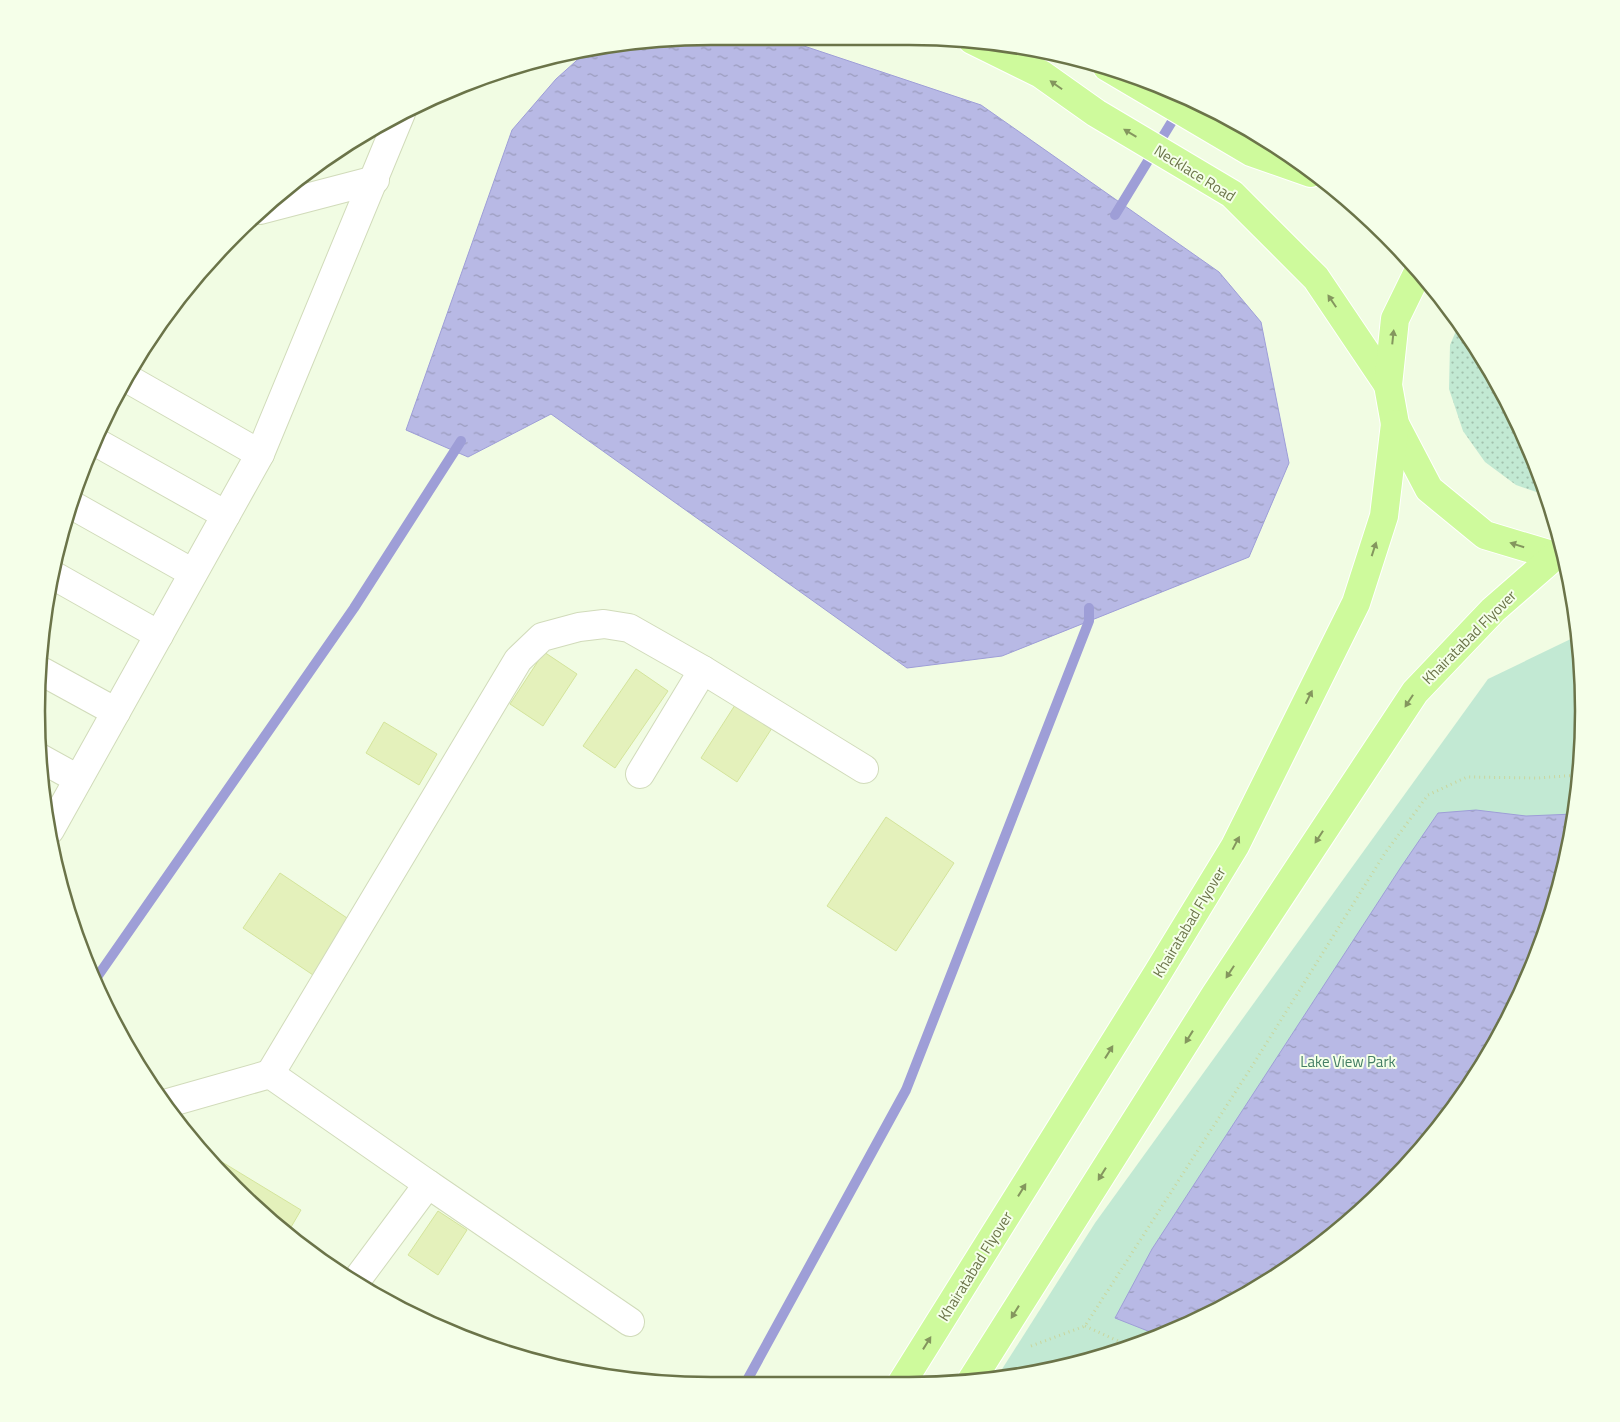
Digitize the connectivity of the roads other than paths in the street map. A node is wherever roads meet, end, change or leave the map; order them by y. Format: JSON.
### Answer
{"nodes":[{"id":1,"x":994,"y":51,"type":"edge"},
{"id":2,"x":1139,"y":86,"type":"edge"},
{"id":3,"x":397,"y":124,"type":"edge"},
{"id":4,"x":1291,"y":166,"type":"edge"},
{"id":5,"x":375,"y":180,"type":"junction"},
{"id":6,"x":278,"y":205,"type":"edge"},
{"id":7,"x":1415,"y":278,"type":"edge"},
{"id":8,"x":132,"y":381,"type":"edge"},
{"id":9,"x":1388,"y":385,"type":"junction"},
{"id":10,"x":1395,"y":424,"type":"junction"},
{"id":11,"x":101,"y":445,"type":"edge"},
{"id":12,"x":260,"y":454,"type":"junction"},
{"id":13,"x":77,"y":508,"type":"edge"},
{"id":14,"x":226,"y":515,"type":"junction"},
{"id":15,"x":1556,"y":554,"type":"edge"},
{"id":16,"x":1556,"y":557,"type":"edge"},
{"id":17,"x":193,"y":573,"type":"junction"},
{"id":18,"x":59,"y":578,"type":"edge"},
{"id":19,"x":159,"y":635,"type":"junction"},
{"id":20,"x":703,"y":670,"type":"junction"},
{"id":21,"x":46,"y":674,"type":"edge"},
{"id":22,"x":116,"y":712,"type":"junction"},
{"id":23,"x":47,"y":762,"type":"edge"},
{"id":24,"x":864,"y":770,"type":"dead end"},
{"id":25,"x":640,"y":774,"type":"dead end"},
{"id":26,"x":78,"y":780,"type":"junction"},
{"id":27,"x":55,"y":821,"type":"edge"},
{"id":28,"x":270,"y":1074,"type":"junction"},
{"id":29,"x":172,"y":1101,"type":"edge"},
{"id":30,"x":428,"y":1184,"type":"junction"},
{"id":31,"x":359,"y":1276,"type":"edge"},
{"id":32,"x":630,"y":1322,"type":"dead end"},
{"id":33,"x":976,"y":1373,"type":"edge"},
{"id":34,"x":905,"y":1377,"type":"edge"}],
"edges":[{"from":9,"to":1,"type":"main road","name":"Necklace Road","one_way":true},
{"from":2,"to":4,"type":"main road"},
{"from":3,"to":5,"type":"street"},
{"from":5,"to":6,"type":"street"},
{"from":5,"to":12,"type":"street"},
{"from":9,"to":7,"type":"main road","one_way":true},
{"from":8,"to":12,"type":"street"},
{"from":9,"to":10,"type":"main road"},
{"from":15,"to":10,"type":"main road","one_way":true},
{"from":34,"to":10,"type":"main road","name":"Khairatabad Flyover","one_way":true},
{"from":11,"to":14,"type":"street"},
{"from":12,"to":14,"type":"street"},
{"from":13,"to":17,"type":"street"},
{"from":14,"to":17,"type":"street"},
{"from":16,"to":33,"type":"main road","name":"Khairatabad Flyover","one_way":true},
{"from":17,"to":19,"type":"street"},
{"from":18,"to":19,"type":"street"},
{"from":19,"to":22,"type":"street"},
{"from":20,"to":24,"type":"street"},
{"from":20,"to":25,"type":"street"},
{"from":20,"to":28,"type":"street"},
{"from":21,"to":22,"type":"street"},
{"from":22,"to":26,"type":"street"},
{"from":23,"to":26,"type":"street"},
{"from":26,"to":27,"type":"street"},
{"from":28,"to":29,"type":"street"},
{"from":28,"to":30,"type":"street"},
{"from":30,"to":31,"type":"street"},
{"from":30,"to":32,"type":"street"}]}
